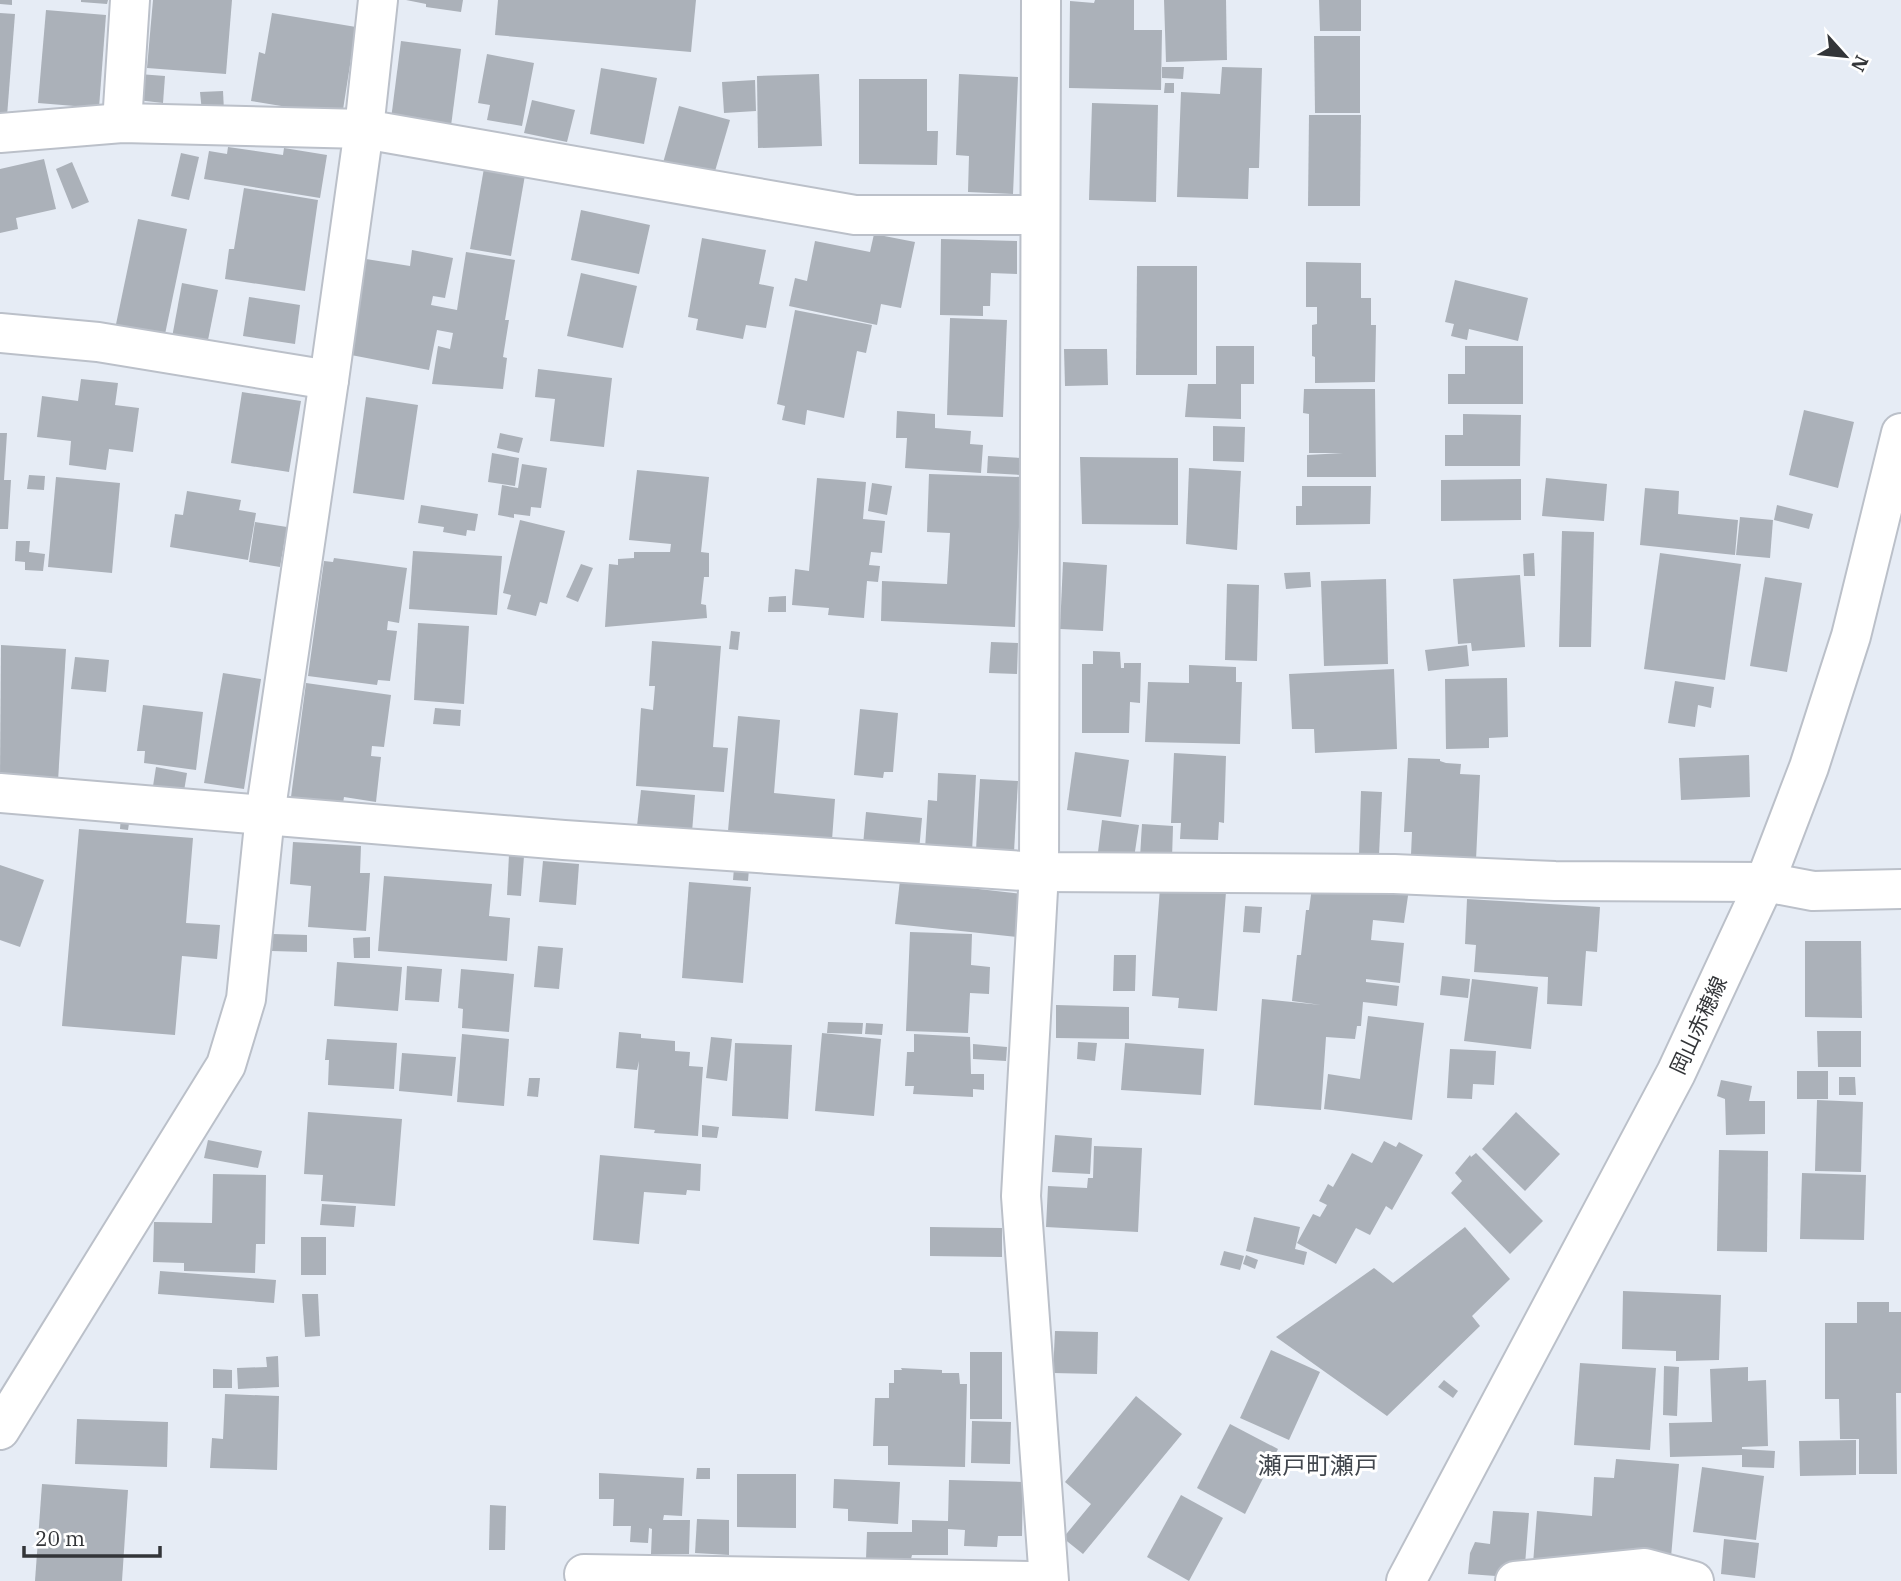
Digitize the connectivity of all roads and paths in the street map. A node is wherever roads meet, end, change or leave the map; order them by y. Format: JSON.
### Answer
{"nodes":[{"id":1,"x":130,"y":0,"type":"edge"},
{"id":2,"x":378,"y":0,"type":"edge"},
{"id":3,"x":1041,"y":0,"type":"edge"},
{"id":4,"x":122,"y":123,"type":"junction"},
{"id":5,"x":363,"y":129,"type":"junction"},
{"id":6,"x":0,"y":133,"type":"edge"},
{"id":7,"x":1039,"y":215,"type":"junction"},
{"id":8,"x":0,"y":333,"type":"edge"},
{"id":9,"x":330,"y":380,"type":"junction"},
{"id":10,"x":1901,"y":433,"type":"edge"},
{"id":11,"x":0,"y":793,"type":"edge"},
{"id":12,"x":265,"y":815,"type":"junction"},
{"id":13,"x":1039,"y":872,"type":"junction"},
{"id":14,"x":1765,"y":882,"type":"junction"},
{"id":15,"x":1901,"y":889,"type":"edge"},
{"id":16,"x":0,"y":1430,"type":"edge"},
{"id":17,"x":584,"y":1574,"type":"dead end"},
{"id":18,"x":1417,"y":1577,"type":"edge"},
{"id":19,"x":1030,"y":1581,"type":"edge"},
{"id":20,"x":1049,"y":1581,"type":"edge"},
{"id":21,"x":1514,"y":1581,"type":"edge"},
{"id":22,"x":1694,"y":1581,"type":"edge"}],
"edges":[{"from":1,"to":4,"type":"street"},
{"from":2,"to":5,"type":"street"},
{"from":3,"to":7,"type":"street"},
{"from":4,"to":5,"type":"street"},
{"from":4,"to":6,"type":"street"},
{"from":5,"to":7,"type":"street"},
{"from":5,"to":9,"type":"street"},
{"from":7,"to":13,"type":"street"},
{"from":8,"to":9,"type":"street"},
{"from":9,"to":12,"type":"street"},
{"from":10,"to":14,"type":"street","name":"岡山赤穂線"},
{"from":11,"to":12,"type":"street"},
{"from":12,"to":13,"type":"street"},
{"from":12,"to":16,"type":"street"},
{"from":13,"to":14,"type":"street"},
{"from":13,"to":20,"type":"street"},
{"from":14,"to":15,"type":"street"},
{"from":14,"to":18,"type":"street","name":"岡山赤穂線"},
{"from":17,"to":19,"type":"street"},
{"from":21,"to":22,"type":"street"}]}
